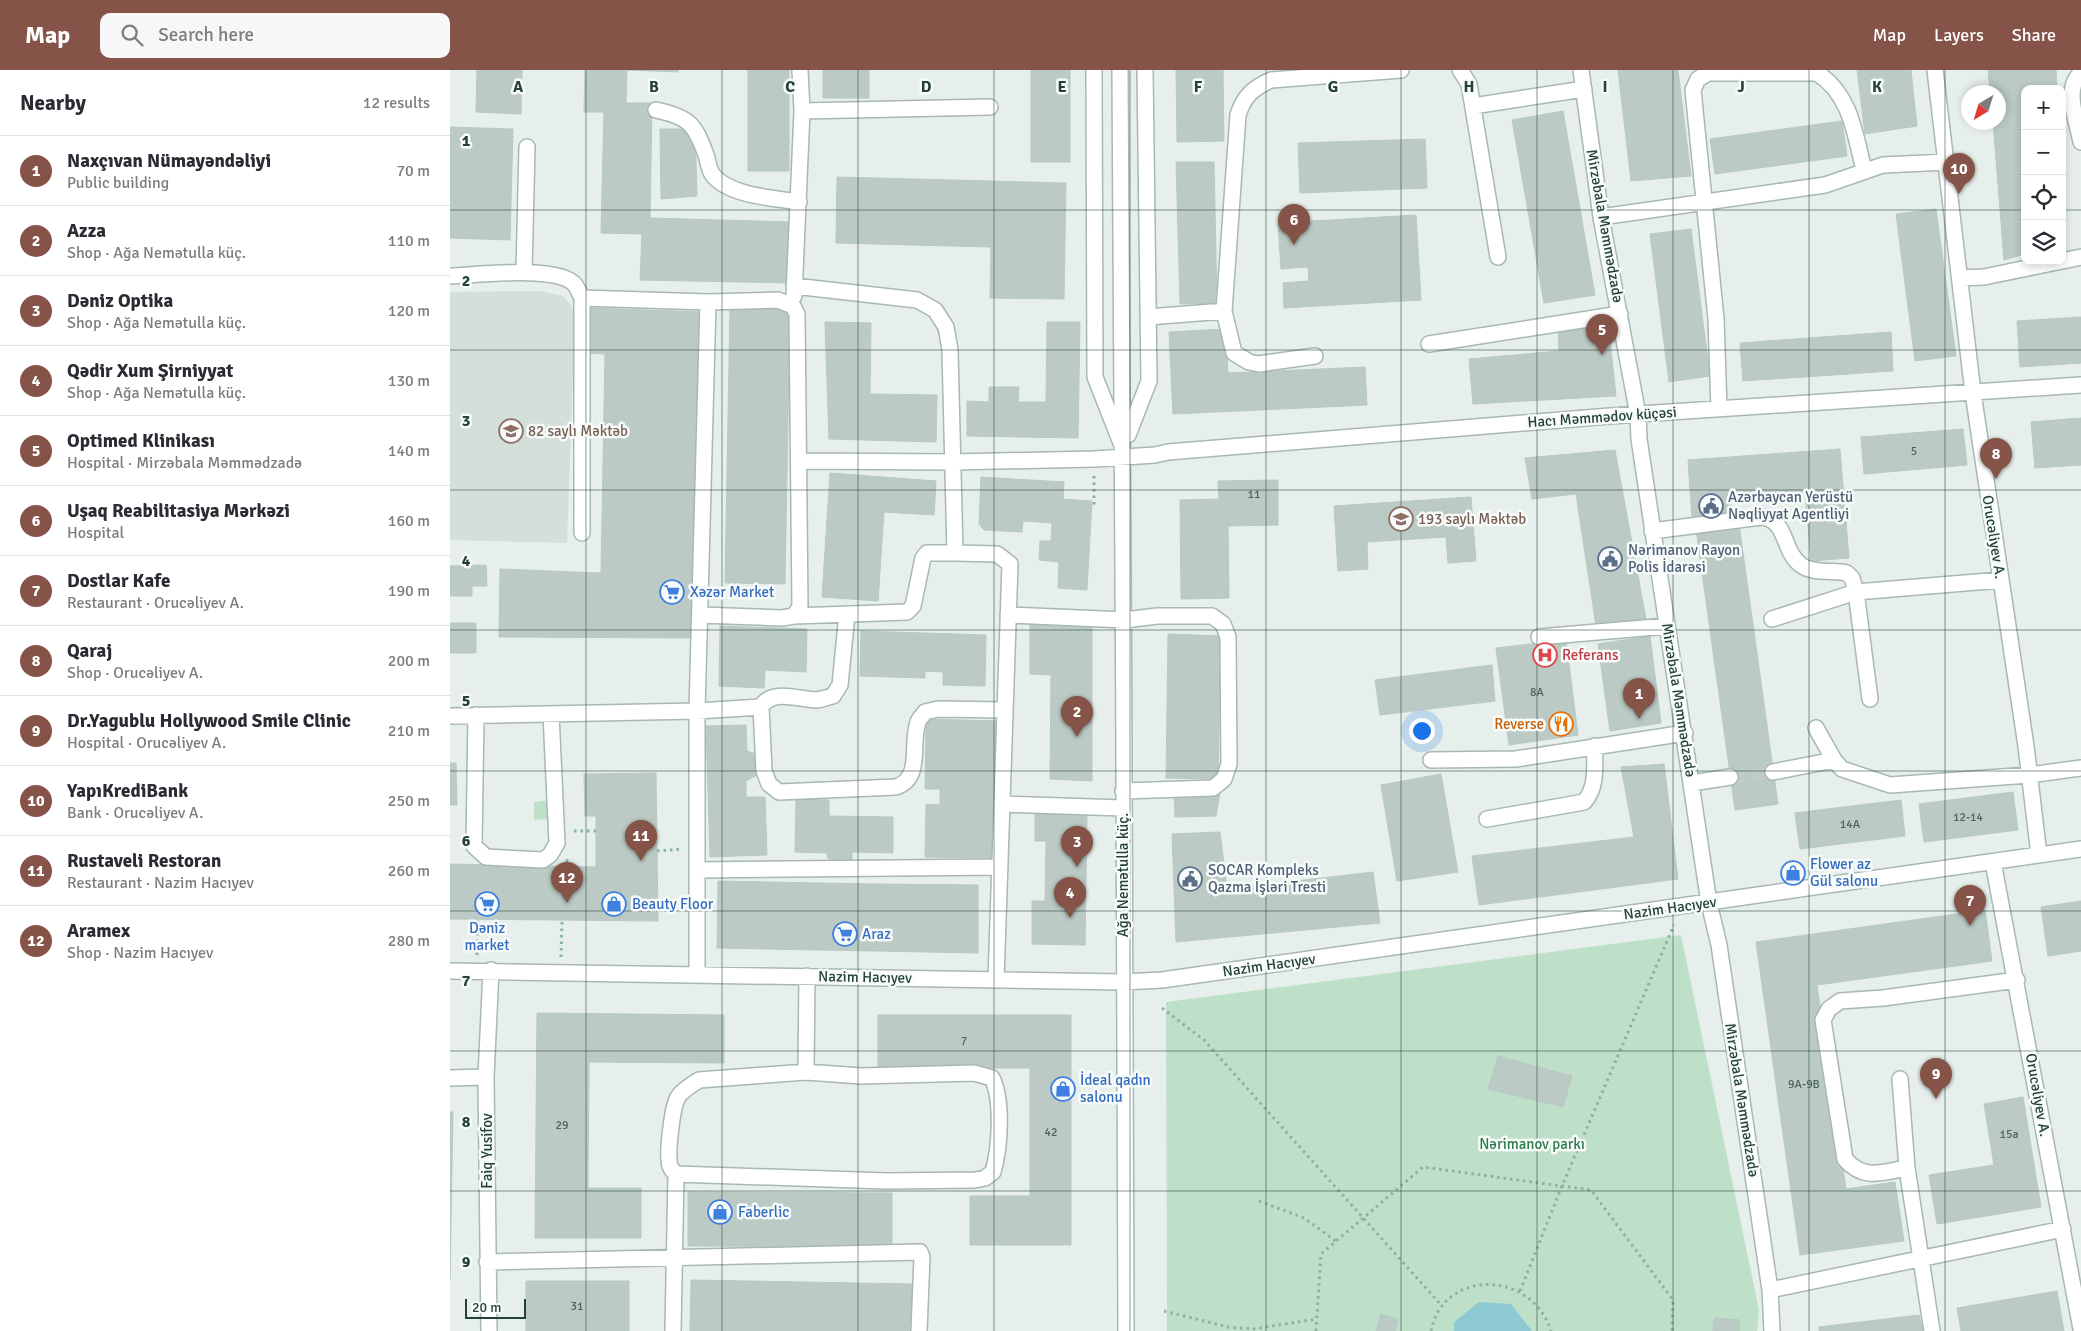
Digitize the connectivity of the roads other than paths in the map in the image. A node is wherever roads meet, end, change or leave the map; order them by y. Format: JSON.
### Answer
{"nodes":[{"id":1,"x":800,"y":70,"type":"edge"},
{"id":2,"x":1094,"y":70,"type":"edge"},
{"id":3,"x":1120,"y":70,"type":"edge"},
{"id":4,"x":1146,"y":70,"type":"edge"},
{"id":5,"x":1401,"y":70,"type":"edge"},
{"id":6,"x":1460,"y":70,"type":"edge"},
{"id":7,"x":1581,"y":70,"type":"edge"},
{"id":8,"x":1935,"y":70,"type":"edge"},
{"id":9,"x":1358,"y":72,"type":"edge"},
{"id":10,"x":2081,"y":73,"type":"edge"},
{"id":11,"x":1584,"y":89,"type":"junction"},
{"id":12,"x":1473,"y":106,"type":"junction"},
{"id":13,"x":990,"y":107,"type":"dead end"},
{"id":14,"x":656,"y":110,"type":"dead end"},
{"id":15,"x":802,"y":111,"type":"junction"},
{"id":16,"x":2081,"y":142,"type":"edge"},
{"id":17,"x":527,"y":147,"type":"dead end"},
{"id":18,"x":1947,"y":162,"type":"junction"},
{"id":19,"x":1864,"y":170,"type":"junction"},
{"id":20,"x":1704,"y":201,"type":"junction"},
{"id":21,"x":799,"y":202,"type":"junction"},
{"id":22,"x":1601,"y":217,"type":"junction"},
{"id":23,"x":1498,"y":257,"type":"dead end"},
{"id":24,"x":2081,"y":257,"type":"edge"},
{"id":25,"x":524,"y":272,"type":"junction"},
{"id":26,"x":450,"y":276,"type":"edge"},
{"id":27,"x":1961,"y":278,"type":"junction"},
{"id":28,"x":794,"y":286,"type":"junction"},
{"id":29,"x":582,"y":298,"type":"junction"},
{"id":30,"x":708,"y":302,"type":"junction"},
{"id":31,"x":793,"y":306,"type":"junction"},
{"id":32,"x":1224,"y":311,"type":"junction"},
{"id":33,"x":1620,"y":314,"type":"junction"},
{"id":34,"x":1148,"y":317,"type":"junction"},
{"id":35,"x":1429,"y":344,"type":"dead end"},
{"id":36,"x":1314,"y":356,"type":"dead end"},
{"id":37,"x":2081,"y":385,"type":"edge"},
{"id":38,"x":1973,"y":394,"type":"junction"},
{"id":39,"x":1719,"y":409,"type":"junction"},
{"id":40,"x":1638,"y":415,"type":"junction"},
{"id":41,"x":1123,"y":453,"type":"junction"},
{"id":42,"x":800,"y":461,"type":"junction"},
{"id":43,"x":953,"y":462,"type":"junction"},
{"id":44,"x":1652,"y":531,"type":"junction"},
{"id":45,"x":582,"y":533,"type":"dead end"},
{"id":46,"x":955,"y":553,"type":"junction"},
{"id":47,"x":2001,"y":580,"type":"junction"},
{"id":48,"x":1856,"y":592,"type":"junction"},
{"id":49,"x":847,"y":614,"type":"junction"},
{"id":50,"x":700,"y":615,"type":"junction"},
{"id":51,"x":1008,"y":615,"type":"junction"},
{"id":52,"x":794,"y":616,"type":"junction"},
{"id":53,"x":1772,"y":619,"type":"dead end"},
{"id":54,"x":1125,"y":620,"type":"junction"},
{"id":55,"x":1667,"y":626,"type":"junction"},
{"id":56,"x":1539,"y":637,"type":"dead end"},
{"id":57,"x":1870,"y":699,"type":"dead end"},
{"id":58,"x":761,"y":707,"type":"junction"},
{"id":59,"x":1005,"y":710,"type":"junction"},
{"id":60,"x":697,"y":711,"type":"junction"},
{"id":61,"x":551,"y":714,"type":"junction"},
{"id":62,"x":476,"y":715,"type":"junction"},
{"id":63,"x":450,"y":716,"type":"edge"},
{"id":64,"x":1816,"y":728,"type":"dead end"},
{"id":65,"x":1685,"y":733,"type":"junction"},
{"id":66,"x":1595,"y":746,"type":"junction"},
{"id":67,"x":1431,"y":760,"type":"dead end"},
{"id":68,"x":1834,"y":760,"type":"junction"},
{"id":69,"x":2081,"y":768,"type":"edge"},
{"id":70,"x":1773,"y":772,"type":"tunnel mouth"},
{"id":71,"x":2029,"y":775,"type":"junction"},
{"id":72,"x":1730,"y":777,"type":"tunnel mouth"},
{"id":73,"x":1692,"y":783,"type":"junction"},
{"id":74,"x":1123,"y":791,"type":"junction"},
{"id":75,"x":1002,"y":804,"type":"junction"},
{"id":76,"x":1123,"y":808,"type":"junction"},
{"id":77,"x":1487,"y":819,"type":"dead end"},
{"id":78,"x":2081,"y":849,"type":"edge"},
{"id":79,"x":2039,"y":855,"type":"junction"},
{"id":80,"x":1994,"y":862,"type":"junction"},
{"id":81,"x":1000,"y":867,"type":"junction"},
{"id":82,"x":697,"y":870,"type":"junction"},
{"id":83,"x":1709,"y":903,"type":"junction"},
{"id":84,"x":450,"y":971,"type":"edge"},
{"id":85,"x":484,"y":971,"type":"junction"},
{"id":86,"x":697,"y":974,"type":"junction"},
{"id":87,"x":808,"y":976,"type":"junction"},
{"id":88,"x":996,"y":980,"type":"junction"},
{"id":89,"x":2017,"y":980,"type":"junction"},
{"id":90,"x":1124,"y":982,"type":"junction"},
{"id":91,"x":806,"y":1072,"type":"junction"},
{"id":92,"x":486,"y":1077,"type":"junction"},
{"id":93,"x":450,"y":1078,"type":"edge"},
{"id":94,"x":1900,"y":1079,"type":"dead end"},
{"id":95,"x":1907,"y":1168,"type":"junction"},
{"id":96,"x":676,"y":1174,"type":"junction"},
{"id":97,"x":2063,"y":1229,"type":"junction"},
{"id":98,"x":675,"y":1257,"type":"junction"},
{"id":99,"x":1919,"y":1258,"type":"junction"},
{"id":100,"x":488,"y":1262,"type":"junction"},
{"id":101,"x":1770,"y":1290,"type":"junction"},
{"id":102,"x":2081,"y":1329,"type":"edge"},
{"id":103,"x":488,"y":1331,"type":"edge"},
{"id":104,"x":674,"y":1331,"type":"edge"},
{"id":105,"x":919,"y":1331,"type":"edge"},
{"id":106,"x":1126,"y":1331,"type":"edge"},
{"id":107,"x":1772,"y":1331,"type":"edge"},
{"id":108,"x":1932,"y":1331,"type":"edge"}],
"edges":[{"from":1,"to":15,"type":"street"},
{"from":2,"to":41,"type":"street"},
{"from":3,"to":41,"type":"street","name":"Ağa Nemətulla küç."},
{"from":4,"to":34,"type":"street"},
{"from":5,"to":9,"type":"street"},
{"from":6,"to":12,"type":"street"},
{"from":7,"to":11,"type":"street","name":"Mirzəbala Məmmədzadə"},
{"from":8,"to":18,"type":"street","name":"Orucəliyev A."},
{"from":9,"to":32,"type":"street"},
{"from":10,"to":16,"type":"street"},
{"from":11,"to":12,"type":"street"},
{"from":11,"to":22,"type":"street","name":"Mirzəbala Məmmədzadə"},
{"from":12,"to":23,"type":"street"},
{"from":13,"to":15,"type":"street"},
{"from":14,"to":21,"type":"street"},
{"from":15,"to":21,"type":"street"},
{"from":17,"to":25,"type":"street"},
{"from":18,"to":19,"type":"street"},
{"from":18,"to":27,"type":"street","name":"Orucəliyev A."},
{"from":19,"to":20,"type":"street"},
{"from":19,"to":20,"type":"street"},
{"from":20,"to":22,"type":"street"},
{"from":20,"to":39,"type":"street"},
{"from":21,"to":28,"type":"street"},
{"from":22,"to":33,"type":"street","name":"Mirzəbala Məmmədzadə"},
{"from":24,"to":27,"type":"street"},
{"from":25,"to":26,"type":"street"},
{"from":25,"to":29,"type":"street"},
{"from":27,"to":38,"type":"street","name":"Orucəliyev A."},
{"from":28,"to":31,"type":"street"},
{"from":28,"to":43,"type":"street"},
{"from":29,"to":30,"type":"street"},
{"from":29,"to":45,"type":"street"},
{"from":30,"to":31,"type":"street"},
{"from":30,"to":50,"type":"street"},
{"from":31,"to":42,"type":"street"},
{"from":32,"to":34,"type":"street"},
{"from":32,"to":36,"type":"street"},
{"from":33,"to":35,"type":"street"},
{"from":33,"to":40,"type":"street","name":"Mirzəbala Məmmədzadə"},
{"from":34,"to":41,"type":"street"},
{"from":37,"to":38,"type":"street","name":"Hacı Məmmədov küçəsi"},
{"from":38,"to":39,"type":"street","name":"Hacı Məmmədov küçəsi"},
{"from":38,"to":47,"type":"street","name":"Orucəliyev A."},
{"from":39,"to":40,"type":"street","name":"Hacı Məmmədov küçəsi"},
{"from":40,"to":41,"type":"street","name":"Hacı Məmmədov küçəsi"},
{"from":40,"to":44,"type":"street","name":"Mirzəbala Məmmədzadə"},
{"from":41,"to":43,"type":"street","name":"Hacı Məmmədov küçəsi"},
{"from":41,"to":54,"type":"street","name":"Ağa Nemətulla küç."},
{"from":42,"to":43,"type":"street","name":"Hacı Məmmədov küçəsi"},
{"from":42,"to":52,"type":"street"},
{"from":43,"to":46,"type":"street"},
{"from":44,"to":48,"type":"street"},
{"from":44,"to":55,"type":"street","name":"Mirzəbala Məmmədzadə"},
{"from":46,"to":49,"type":"street"},
{"from":46,"to":51,"type":"street"},
{"from":47,"to":48,"type":"street"},
{"from":47,"to":71,"type":"street","name":"Orucəliyev A."},
{"from":48,"to":53,"type":"street"},
{"from":48,"to":57,"type":"street"},
{"from":49,"to":52,"type":"street"},
{"from":49,"to":58,"type":"street"},
{"from":50,"to":52,"type":"street"},
{"from":50,"to":60,"type":"street"},
{"from":51,"to":54,"type":"street"},
{"from":51,"to":59,"type":"street"},
{"from":54,"to":74,"type":"street","name":"Ağa Nemətulla küç."},
{"from":54,"to":74,"type":"street"},
{"from":55,"to":56,"type":"street"},
{"from":55,"to":65,"type":"street","name":"Mirzəbala Məmmədzadə"},
{"from":58,"to":59,"type":"street"},
{"from":58,"to":60,"type":"street"},
{"from":59,"to":75,"type":"street"},
{"from":60,"to":61,"type":"street"},
{"from":60,"to":82,"type":"street"},
{"from":61,"to":62,"type":"street"},
{"from":61,"to":62,"type":"street"},
{"from":62,"to":63,"type":"street"},
{"from":64,"to":68,"type":"street"},
{"from":65,"to":66,"type":"street"},
{"from":65,"to":73,"type":"street","name":"Mirzəbala Məmmədzadə"},
{"from":66,"to":67,"type":"street"},
{"from":66,"to":77,"type":"street"},
{"from":68,"to":70,"type":"street"},
{"from":68,"to":71,"type":"street"},
{"from":69,"to":71,"type":"street"},
{"from":71,"to":79,"type":"street","name":"Orucəliyev A."},
{"from":72,"to":73,"type":"street"},
{"from":73,"to":83,"type":"street","name":"Mirzəbala Məmmədzadə"},
{"from":74,"to":76,"type":"street","name":"Ağa Nemətulla küç."},
{"from":75,"to":76,"type":"street"},
{"from":75,"to":81,"type":"street"},
{"from":76,"to":90,"type":"street","name":"Ağa Nemətulla küç."},
{"from":78,"to":79,"type":"street","name":"Nazim Hacıyev"},
{"from":79,"to":80,"type":"street","name":"Nazim Hacıyev"},
{"from":80,"to":83,"type":"street","name":"Nazim Hacıyev"},
{"from":80,"to":89,"type":"street","name":"Orucəliyev A."},
{"from":81,"to":82,"type":"street"},
{"from":81,"to":88,"type":"street"},
{"from":82,"to":86,"type":"street"},
{"from":83,"to":90,"type":"street","name":"Nazim Hacıyev"},
{"from":83,"to":101,"type":"street","name":"Mirzəbala Məmmədzadə"},
{"from":84,"to":85,"type":"street","name":"Nazim Hacıyev"},
{"from":85,"to":86,"type":"street","name":"Nazim Hacıyev"},
{"from":85,"to":92,"type":"street","name":"Faiq Yusifov"},
{"from":86,"to":87,"type":"street","name":"Nazim Hacıyev"},
{"from":87,"to":88,"type":"street","name":"Nazim Hacıyev"},
{"from":87,"to":91,"type":"street"},
{"from":88,"to":90,"type":"street","name":"Nazim Hacıyev"},
{"from":89,"to":95,"type":"street"},
{"from":89,"to":97,"type":"street","name":"Orucəliyev A."},
{"from":90,"to":106,"type":"street","name":"Ağa Nemətulla küç."},
{"from":91,"to":96,"type":"street"},
{"from":91,"to":96,"type":"street"},
{"from":92,"to":93,"type":"street"},
{"from":92,"to":100,"type":"street","name":"Faiq Yusifov"},
{"from":94,"to":95,"type":"street"},
{"from":95,"to":99,"type":"street"},
{"from":96,"to":98,"type":"street"},
{"from":97,"to":99,"type":"street"},
{"from":97,"to":102,"type":"street","name":"Orucəliyev A."},
{"from":98,"to":100,"type":"street"},
{"from":98,"to":104,"type":"street"},
{"from":98,"to":105,"type":"street"},
{"from":99,"to":101,"type":"street"},
{"from":99,"to":108,"type":"street"},
{"from":100,"to":103,"type":"street","name":"Faiq Yusifov"},
{"from":101,"to":107,"type":"street","name":"Mirzəbala Məmmədzadə"}]}
